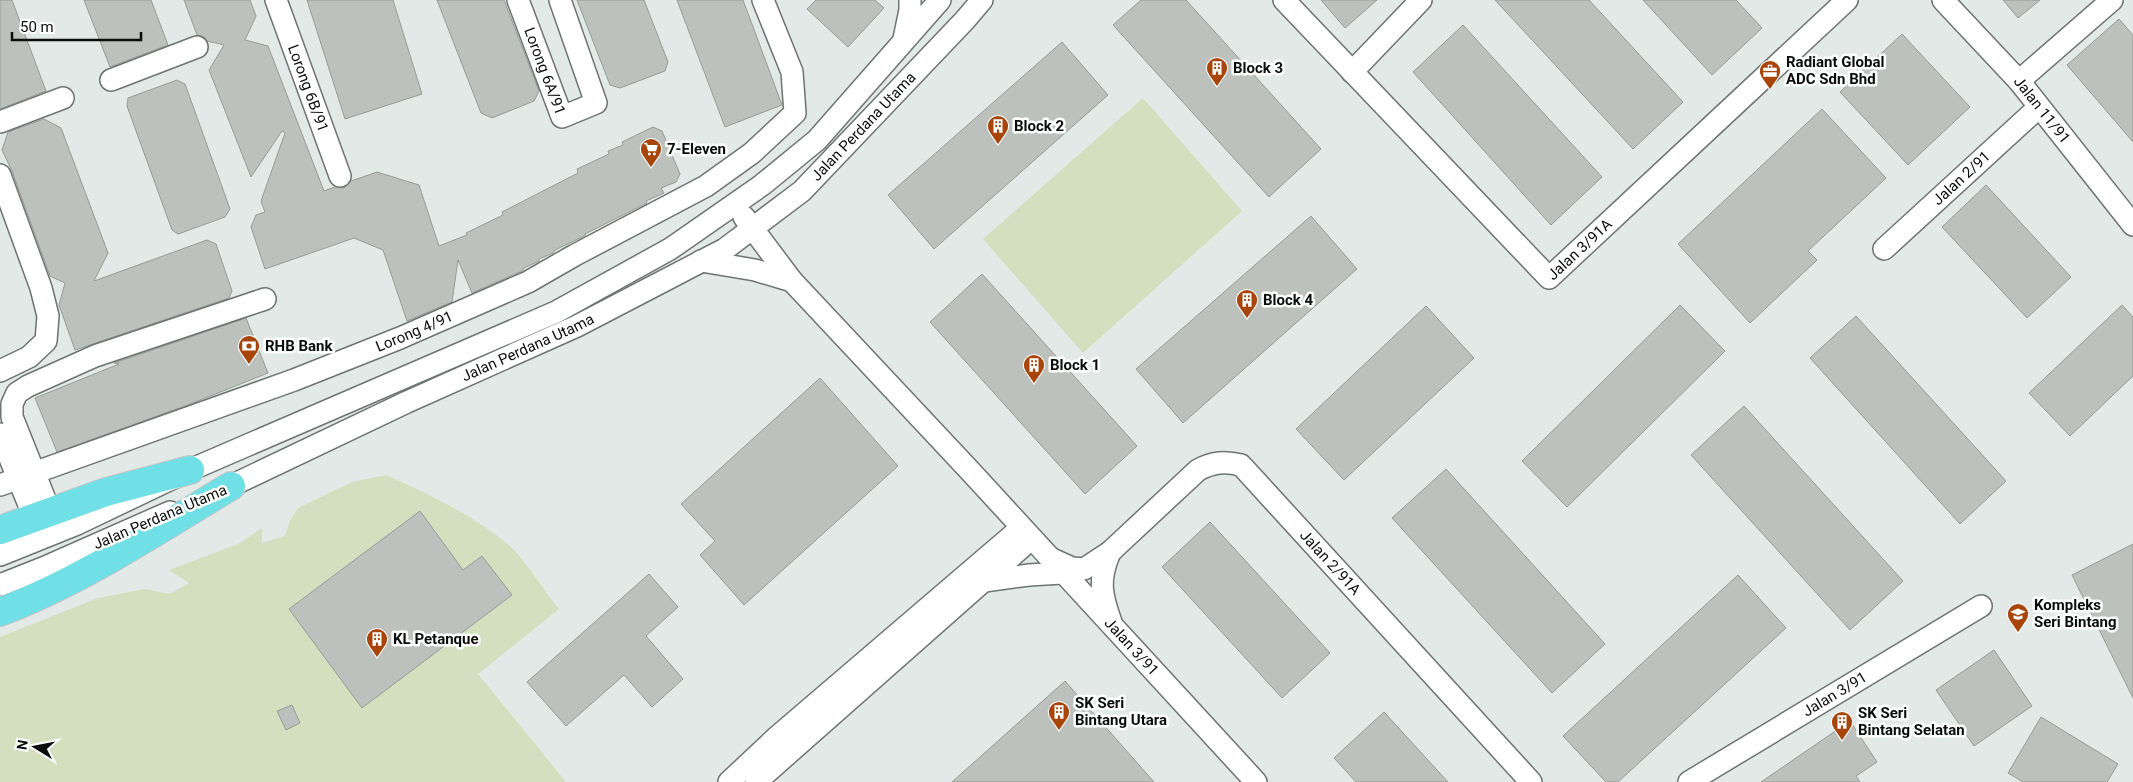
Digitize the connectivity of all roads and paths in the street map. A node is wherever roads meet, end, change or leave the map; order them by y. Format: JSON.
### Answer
{"nodes":[{"id":1,"x":276,"y":0,"type":"edge"},
{"id":2,"x":518,"y":0,"type":"edge"},
{"id":3,"x":560,"y":0,"type":"edge"},
{"id":4,"x":763,"y":0,"type":"edge"},
{"id":5,"x":910,"y":0,"type":"edge"},
{"id":6,"x":939,"y":0,"type":"edge"},
{"id":7,"x":982,"y":0,"type":"edge"},
{"id":8,"x":1284,"y":0,"type":"edge"},
{"id":9,"x":1421,"y":0,"type":"edge"},
{"id":10,"x":1847,"y":0,"type":"edge"},
{"id":11,"x":1943,"y":0,"type":"edge"},
{"id":12,"x":2112,"y":0,"type":"edge"},
{"id":13,"x":965,"y":20,"type":"junction"},
{"id":14,"x":903,"y":42,"type":"junction"},
{"id":15,"x":197,"y":47,"type":"dead end"},
{"id":16,"x":1352,"y":72,"type":"junction"},
{"id":17,"x":111,"y":80,"type":"dead end"},
{"id":18,"x":2019,"y":81,"type":"junction"},
{"id":19,"x":64,"y":98,"type":"dead end"},
{"id":20,"x":2040,"y":107,"type":"junction"},
{"id":21,"x":0,"y":122,"type":"edge"},
{"id":22,"x":0,"y":175,"type":"edge"},
{"id":23,"x":340,"y":176,"type":"dead end"},
{"id":24,"x":735,"y":205,"type":"junction"},
{"id":25,"x":2133,"y":225,"type":"edge"},
{"id":26,"x":753,"y":228,"type":"junction"},
{"id":27,"x":1884,"y":249,"type":"dead end"},
{"id":28,"x":701,"y":261,"type":"junction"},
{"id":29,"x":792,"y":281,"type":"junction"},
{"id":30,"x":265,"y":299,"type":"dead end"},
{"id":31,"x":0,"y":371,"type":"edge"},
{"id":32,"x":0,"y":434,"type":"edge"},
{"id":33,"x":190,"y":470,"type":"junction"},
{"id":34,"x":17,"y":479,"type":"edge"},
{"id":35,"x":231,"y":486,"type":"junction"},
{"id":36,"x":1005,"y":510,"type":"junction"},
{"id":37,"x":42,"y":514,"type":"junction"},
{"id":38,"x":0,"y":530,"type":"edge"},
{"id":39,"x":1026,"y":534,"type":"junction"},
{"id":40,"x":1110,"y":552,"type":"junction"},
{"id":41,"x":0,"y":555,"type":"edge"},
{"id":42,"x":1047,"y":557,"type":"junction"},
{"id":43,"x":1062,"y":573,"type":"junction"},
{"id":44,"x":979,"y":576,"type":"junction"},
{"id":45,"x":0,"y":585,"type":"edge"},
{"id":46,"x":1981,"y":606,"type":"dead end"},
{"id":47,"x":0,"y":612,"type":"edge"},
{"id":48,"x":1113,"y":627,"type":"junction"},
{"id":49,"x":729,"y":782,"type":"edge"},
{"id":50,"x":756,"y":782,"type":"edge"},
{"id":51,"x":1256,"y":782,"type":"edge"},
{"id":52,"x":1531,"y":782,"type":"edge"},
{"id":53,"x":1689,"y":782,"type":"edge"}],
"edges":[{"from":1,"to":23,"type":"street","name":"Lorong 6B/91"},
{"from":2,"to":3,"type":"street","name":"Lorong 6A/91"},
{"from":4,"to":34,"type":"street","name":"Lorong 4/91"},
{"from":5,"to":14,"type":"street"},
{"from":6,"to":13,"type":"street"},
{"from":6,"to":14,"type":"street","name":"Jalan Perdana Utama"},
{"from":7,"to":13,"type":"street","name":"Jalan Perdana Utama"},
{"from":8,"to":16,"type":"street","name":"Jalan 3/91A"},
{"from":9,"to":16,"type":"street"},
{"from":10,"to":16,"type":"street","name":"Jalan 3/91A"},
{"from":11,"to":18,"type":"street","name":"Jalan 11/91"},
{"from":12,"to":18,"type":"street"},
{"from":13,"to":26,"type":"street","name":"Jalan Perdana Utama"},
{"from":14,"to":24,"type":"street","name":"Jalan Perdana Utama"},
{"from":15,"to":17,"type":"street"},
{"from":18,"to":20,"type":"street","name":"Jalan 11/91"},
{"from":19,"to":21,"type":"street"},
{"from":20,"to":25,"type":"street","name":"Jalan 11/91"},
{"from":20,"to":27,"type":"street","name":"Jalan 2/91"},
{"from":22,"to":31,"type":"street"},
{"from":24,"to":26,"type":"street","name":"Jalan 3/91"},
{"from":24,"to":33,"type":"street","name":"Jalan Perdana Utama"},
{"from":26,"to":28,"type":"street","name":"Jalan Perdana Utama"},
{"from":26,"to":29,"type":"street","name":"Jalan 3/91"},
{"from":28,"to":29,"type":"street"},
{"from":28,"to":35,"type":"street","name":"Jalan Perdana Utama"},
{"from":29,"to":36,"type":"street","name":"Jalan 3/91"},
{"from":30,"to":34,"type":"street"},
{"from":32,"to":34,"type":"street"},
{"from":33,"to":37,"type":"highway"},
{"from":33,"to":41,"type":"street","name":"Jalan Perdana Utama"},
{"from":34,"to":37,"type":"street"},
{"from":35,"to":45,"type":"street","name":"Jalan Perdana Utama"},
{"from":35,"to":47,"type":"highway"},
{"from":36,"to":39,"type":"street","name":"Jalan 3/91"},
{"from":36,"to":44,"type":"street"},
{"from":37,"to":38,"type":"highway"},
{"from":39,"to":42,"type":"street","name":"Jalan 3/91"},
{"from":39,"to":44,"type":"street"},
{"from":40,"to":42,"type":"street","name":"Jalan 2/91A"},
{"from":40,"to":48,"type":"street","name":"Jalan 2/91A"},
{"from":40,"to":52,"type":"street","name":"Jalan 2/91A"},
{"from":42,"to":43,"type":"street","name":"Jalan 3/91"},
{"from":43,"to":44,"type":"street"},
{"from":43,"to":48,"type":"street","name":"Jalan 3/91"},
{"from":44,"to":49,"type":"street"},
{"from":44,"to":50,"type":"street"},
{"from":46,"to":53,"type":"street","name":"Jalan 3/91"},
{"from":48,"to":51,"type":"street","name":"Jalan 3/91"}]}
